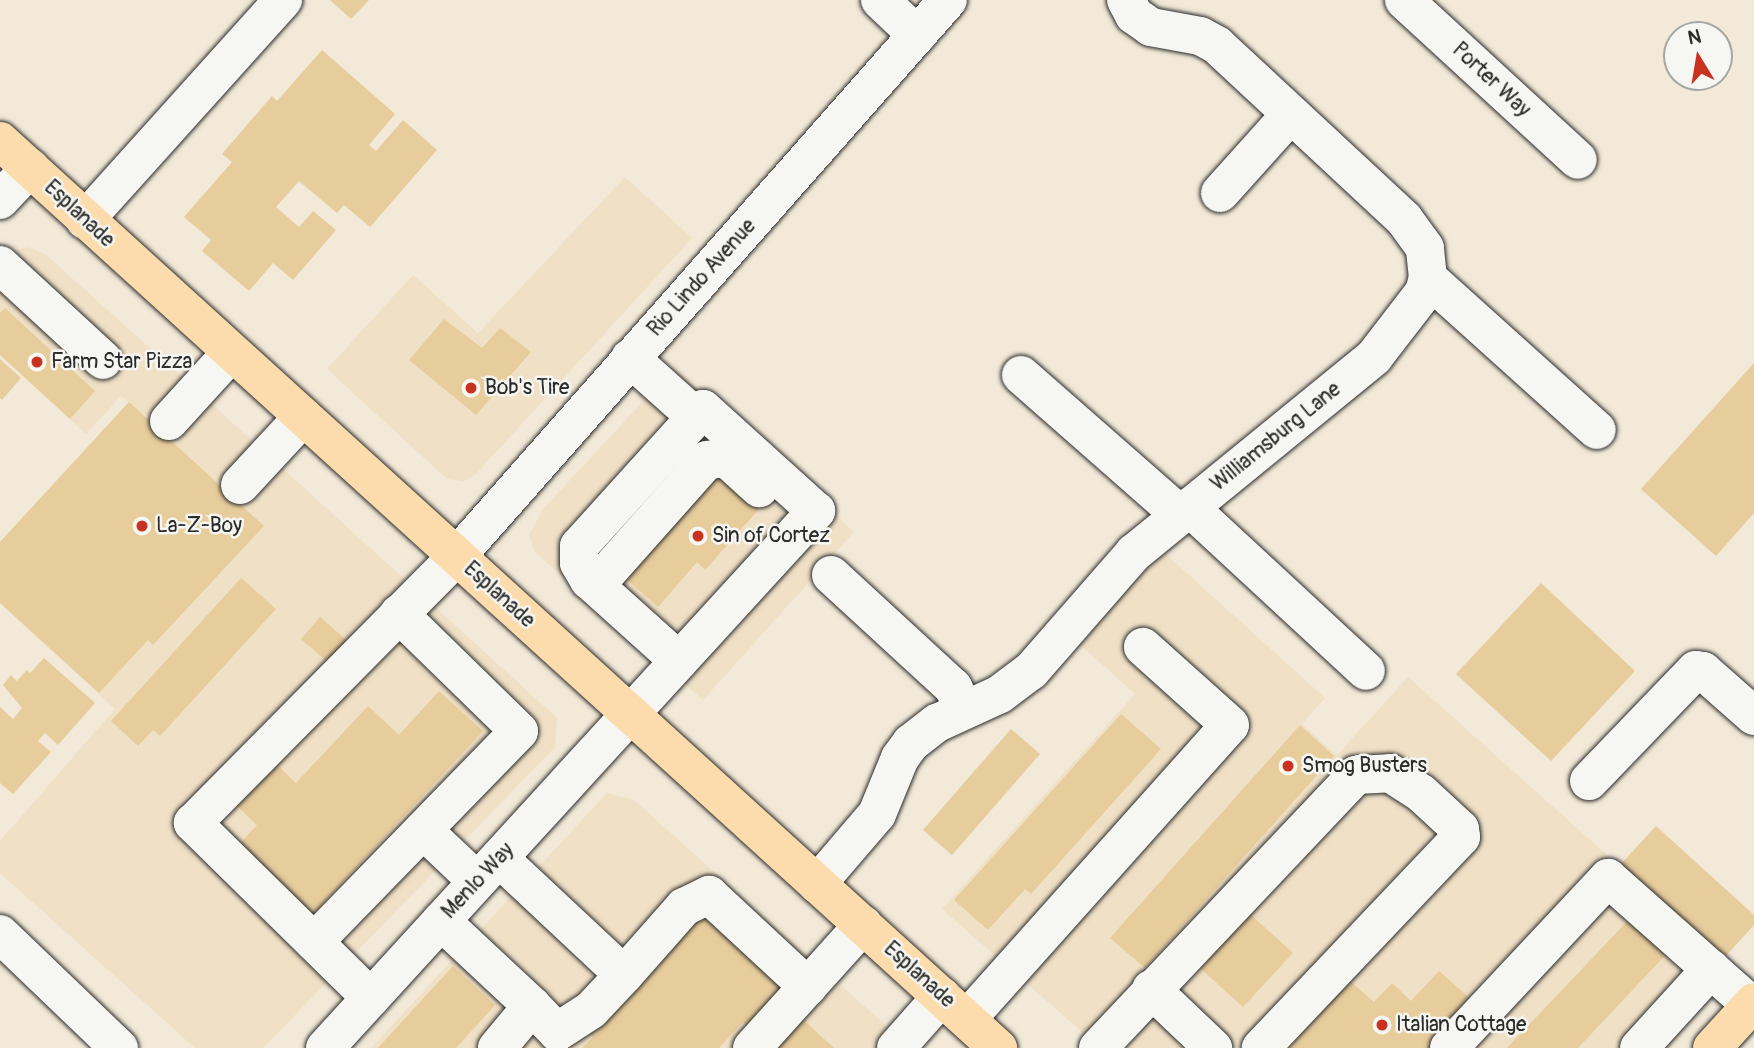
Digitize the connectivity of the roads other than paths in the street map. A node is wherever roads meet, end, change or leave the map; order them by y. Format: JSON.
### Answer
{"nodes":[{"id":1,"x":283,"y":0,"type":"edge"},
{"id":2,"x":880,"y":0,"type":"edge"},
{"id":3,"x":948,"y":0,"type":"edge"},
{"id":4,"x":1126,"y":0,"type":"edge"},
{"id":5,"x":1404,"y":0,"type":"edge"},
{"id":6,"x":917,"y":35,"type":"junction"},
{"id":7,"x":1291,"y":114,"type":"junction"},
{"id":8,"x":0,"y":141,"type":"edge"},
{"id":9,"x":1578,"y":160,"type":"dead end"},
{"id":10,"x":30,"y":168,"type":"junction"},
{"id":11,"x":1220,"y":193,"type":"dead end"},
{"id":12,"x":0,"y":200,"type":"edge"},
{"id":13,"x":85,"y":220,"type":"junction"},
{"id":14,"x":0,"y":265,"type":"edge"},
{"id":15,"x":1428,"y":278,"type":"junction"},
{"id":16,"x":230,"y":354,"type":"junction"},
{"id":17,"x":630,"y":358,"type":"junction"},
{"id":18,"x":103,"y":360,"type":"dead end"},
{"id":19,"x":1021,"y":374,"type":"dead end"},
{"id":20,"x":303,"y":417,"type":"junction"},
{"id":21,"x":696,"y":417,"type":"junction"},
{"id":22,"x":169,"y":421,"type":"dead end"},
{"id":23,"x":1597,"y":430,"type":"dead end"},
{"id":24,"x":240,"y":485,"type":"dead end"},
{"id":25,"x":1184,"y":510,"type":"junction"},
{"id":26,"x":802,"y":526,"type":"junction"},
{"id":27,"x":456,"y":557,"type":"junction"},
{"id":28,"x":831,"y":575,"type":"dead end"},
{"id":29,"x":596,"y":585,"type":"junction"},
{"id":30,"x":399,"y":614,"type":"junction"},
{"id":31,"x":1143,"y":647,"type":"dead end"},
{"id":32,"x":679,"y":661,"type":"junction"},
{"id":33,"x":1366,"y":671,"type":"dead end"},
{"id":34,"x":964,"y":710,"type":"junction"},
{"id":35,"x":631,"y":714,"type":"junction"},
{"id":36,"x":1754,"y":716,"type":"edge"},
{"id":37,"x":1589,"y":781,"type":"dead end"},
{"id":38,"x":423,"y":830,"type":"junction"},
{"id":39,"x":488,"y":870,"type":"junction"},
{"id":40,"x":817,"y":884,"type":"junction"},
{"id":41,"x":441,"y":921,"type":"junction"},
{"id":42,"x":863,"y":925,"type":"junction"},
{"id":43,"x":0,"y":934,"type":"edge"},
{"id":44,"x":314,"y":942,"type":"junction"},
{"id":45,"x":1712,"y":969,"type":"junction"},
{"id":46,"x":624,"y":975,"type":"junction"},
{"id":47,"x":808,"y":986,"type":"junction"},
{"id":48,"x":1151,"y":989,"type":"junction"},
{"id":49,"x":371,"y":998,"type":"junction"},
{"id":50,"x":1752,"y":1003,"type":"edge"},
{"id":51,"x":532,"y":1006,"type":"junction"},
{"id":52,"x":955,"y":1008,"type":"junction"},
{"id":53,"x":1208,"y":1046,"type":"edge"},
{"id":54,"x":120,"y":1048,"type":"edge"},
{"id":55,"x":325,"y":1048,"type":"edge"},
{"id":56,"x":497,"y":1048,"type":"edge"},
{"id":57,"x":752,"y":1048,"type":"edge"},
{"id":58,"x":896,"y":1048,"type":"edge"},
{"id":59,"x":997,"y":1048,"type":"edge"},
{"id":60,"x":1098,"y":1048,"type":"edge"},
{"id":61,"x":1261,"y":1048,"type":"edge"},
{"id":62,"x":1449,"y":1048,"type":"edge"},
{"id":63,"x":1639,"y":1048,"type":"edge"},
{"id":64,"x":1712,"y":1048,"type":"edge"}],
"edges":[{"from":1,"to":13,"type":"street"},
{"from":2,"to":6,"type":"street"},
{"from":3,"to":6,"type":"street","name":"Rio Lindo Avenue"},
{"from":4,"to":7,"type":"street"},
{"from":5,"to":9,"type":"street","name":"Porter Way"},
{"from":6,"to":17,"type":"street","name":"Rio Lindo Avenue"},
{"from":7,"to":11,"type":"street"},
{"from":7,"to":15,"type":"street"},
{"from":8,"to":10,"type":"main road","name":"Esplanade"},
{"from":10,"to":12,"type":"street"},
{"from":10,"to":13,"type":"main road","name":"Esplanade"},
{"from":13,"to":16,"type":"main road","name":"Esplanade"},
{"from":14,"to":18,"type":"street"},
{"from":15,"to":23,"type":"street"},
{"from":15,"to":25,"type":"street","name":"Williamsburg Lane"},
{"from":16,"to":20,"type":"main road","name":"Esplanade"},
{"from":16,"to":22,"type":"street"},
{"from":17,"to":21,"type":"street"},
{"from":17,"to":27,"type":"street","name":"Rio Lindo Avenue"},
{"from":19,"to":25,"type":"street"},
{"from":20,"to":24,"type":"street"},
{"from":20,"to":27,"type":"main road","name":"Esplanade"},
{"from":21,"to":26,"type":"street"},
{"from":21,"to":29,"type":"street"},
{"from":25,"to":33,"type":"street"},
{"from":25,"to":34,"type":"street","name":"Williamsburg Lane"},
{"from":26,"to":29,"type":"street"},
{"from":26,"to":32,"type":"street","name":"Menlo Way"},
{"from":27,"to":30,"type":"street","name":"Rio Lindo Avenue"},
{"from":27,"to":35,"type":"main road","name":"Esplanade"},
{"from":28,"to":34,"type":"street"},
{"from":29,"to":32,"type":"street"},
{"from":30,"to":38,"type":"street"},
{"from":30,"to":44,"type":"street","name":"Rio Lindo Avenue"},
{"from":31,"to":52,"type":"street"},
{"from":32,"to":35,"type":"street","name":"Menlo Way"},
{"from":34,"to":40,"type":"street","name":"Williamsburg Lane"},
{"from":35,"to":39,"type":"street","name":"Menlo Way"},
{"from":35,"to":40,"type":"main road","name":"Esplanade"},
{"from":36,"to":37,"type":"street"},
{"from":38,"to":39,"type":"street"},
{"from":38,"to":44,"type":"street"},
{"from":39,"to":41,"type":"street","name":"Menlo Way"},
{"from":39,"to":46,"type":"street"},
{"from":40,"to":42,"type":"main road","name":"Esplanade"},
{"from":41,"to":49,"type":"street","name":"Menlo Way"},
{"from":41,"to":51,"type":"street"},
{"from":42,"to":47,"type":"street"},
{"from":42,"to":52,"type":"main road","name":"Esplanade"},
{"from":43,"to":54,"type":"street"},
{"from":44,"to":49,"type":"street"},
{"from":45,"to":50,"type":"street"},
{"from":45,"to":62,"type":"street"},
{"from":45,"to":63,"type":"street"},
{"from":46,"to":47,"type":"street"},
{"from":46,"to":51,"type":"street"},
{"from":47,"to":57,"type":"street"},
{"from":48,"to":53,"type":"street"},
{"from":48,"to":60,"type":"street"},
{"from":48,"to":61,"type":"street"},
{"from":49,"to":55,"type":"street","name":"Menlo Way"},
{"from":50,"to":64,"type":"main road"},
{"from":51,"to":56,"type":"street"},
{"from":52,"to":58,"type":"street"},
{"from":52,"to":59,"type":"main road","name":"Esplanade"}]}
